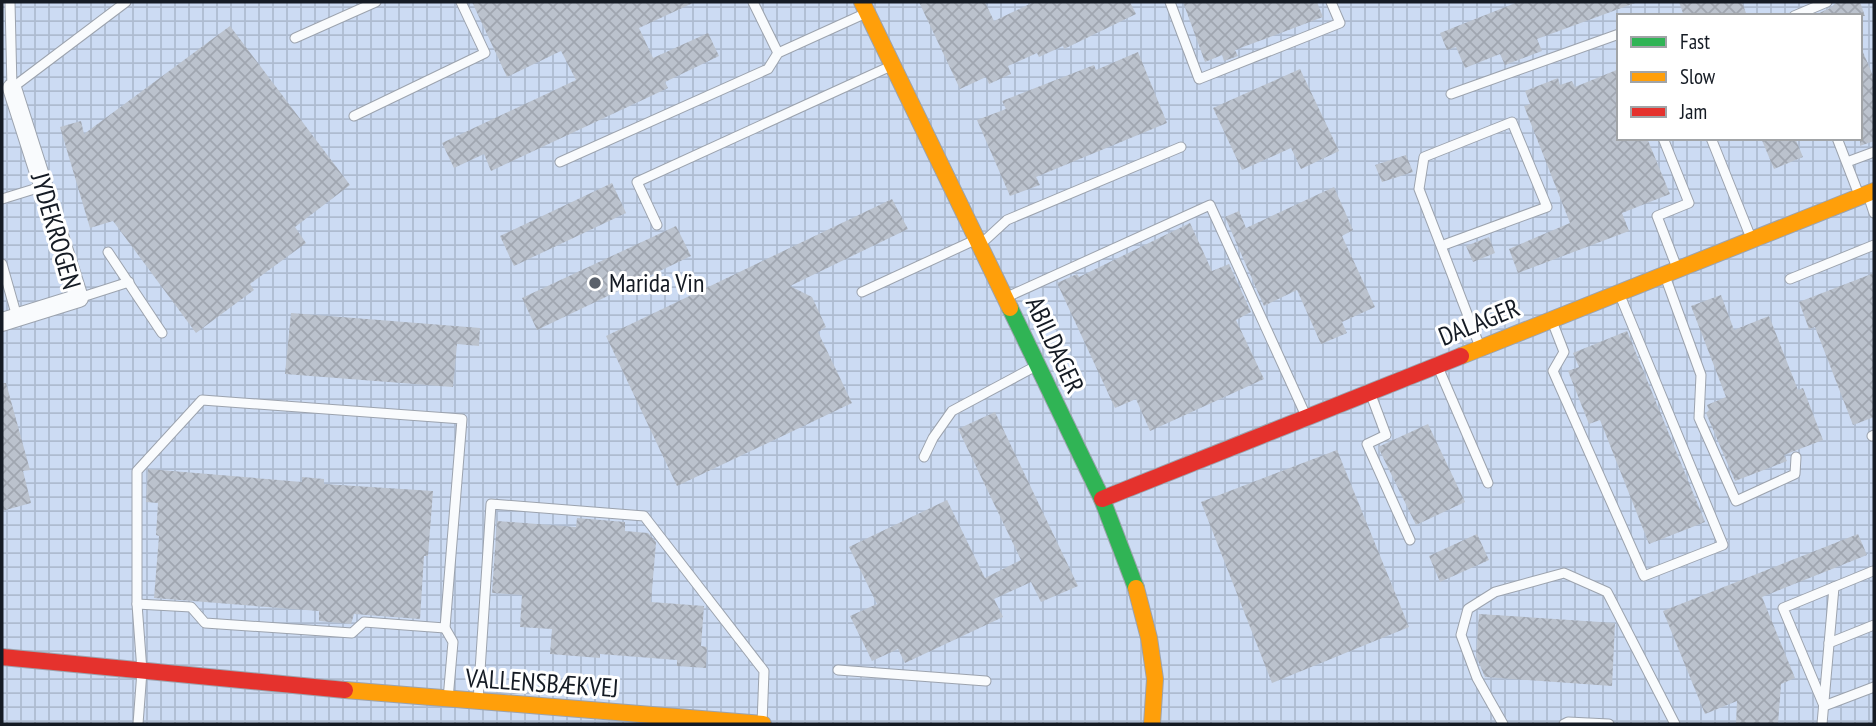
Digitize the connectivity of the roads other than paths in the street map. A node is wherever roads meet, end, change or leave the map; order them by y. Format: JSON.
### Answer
{"nodes":[{"id":1,"x":10,"y":2,"type":"edge"},
{"id":2,"x":126,"y":2,"type":"edge"},
{"id":3,"x":376,"y":2,"type":"edge"},
{"id":4,"x":461,"y":2,"type":"edge"},
{"id":5,"x":753,"y":2,"type":"edge"},
{"id":6,"x":1170,"y":2,"type":"edge"},
{"id":7,"x":1331,"y":2,"type":"edge"},
{"id":8,"x":1827,"y":2,"type":"edge"},
{"id":9,"x":865,"y":7,"type":"edge"},
{"id":10,"x":1799,"y":14,"type":"edge"},
{"id":11,"x":1617,"y":35,"type":"edge"},
{"id":12,"x":295,"y":38,"type":"dead end"},
{"id":13,"x":778,"y":53,"type":"junction"},
{"id":14,"x":893,"y":65,"type":"junction"},
{"id":15,"x":12,"y":88,"type":"junction"},
{"id":16,"x":1451,"y":94,"type":"dead end"},
{"id":17,"x":354,"y":116,"type":"dead end"},
{"id":18,"x":1664,"y":140,"type":"edge"},
{"id":19,"x":1712,"y":140,"type":"edge"},
{"id":20,"x":1839,"y":140,"type":"edge"},
{"id":21,"x":1181,"y":147,"type":"dead end"},
{"id":22,"x":1874,"y":152,"type":"edge"},
{"id":23,"x":560,"y":162,"type":"dead end"},
{"id":24,"x":1847,"y":162,"type":"junction"},
{"id":25,"x":44,"y":186,"type":"junction"},
{"id":26,"x":1867,"y":194,"type":"edge"},
{"id":27,"x":2,"y":199,"type":"edge"},
{"id":28,"x":1874,"y":213,"type":"edge"},
{"id":29,"x":657,"y":225,"type":"dead end"},
{"id":30,"x":1752,"y":240,"type":"junction"},
{"id":31,"x":978,"y":242,"type":"junction"},
{"id":32,"x":1874,"y":245,"type":"edge"},
{"id":33,"x":1441,"y":246,"type":"junction"},
{"id":34,"x":108,"y":252,"type":"dead end"},
{"id":35,"x":2,"y":264,"type":"edge"},
{"id":36,"x":1671,"y":272,"type":"junction"},
{"id":37,"x":1790,"y":279,"type":"dead end"},
{"id":38,"x":129,"y":282,"type":"junction"},
{"id":39,"x":862,"y":292,"type":"dead end"},
{"id":40,"x":1619,"y":293,"type":"junction"},
{"id":41,"x":79,"y":298,"type":"junction"},
{"id":42,"x":1006,"y":298,"type":"junction"},
{"id":43,"x":9,"y":319,"type":"edge"},
{"id":44,"x":1552,"y":320,"type":"junction"},
{"id":45,"x":162,"y":332,"type":"dead end"},
{"id":46,"x":1481,"y":348,"type":"junction"},
{"id":47,"x":1037,"y":365,"type":"junction"},
{"id":48,"x":1437,"y":365,"type":"junction"},
{"id":49,"x":1370,"y":392,"type":"junction"},
{"id":50,"x":1307,"y":418,"type":"junction"},
{"id":51,"x":924,"y":457,"type":"dead end"},
{"id":52,"x":1797,"y":457,"type":"dead end"},
{"id":53,"x":1488,"y":483,"type":"dead end"},
{"id":54,"x":1102,"y":499,"type":"junction"},
{"id":55,"x":1410,"y":540,"type":"dead end"},
{"id":56,"x":1873,"y":571,"type":"edge"},
{"id":57,"x":1834,"y":587,"type":"junction"},
{"id":58,"x":137,"y":604,"type":"junction"},
{"id":59,"x":1874,"y":625,"type":"edge"},
{"id":60,"x":445,"y":628,"type":"junction"},
{"id":61,"x":1829,"y":643,"type":"junction"},
{"id":62,"x":2,"y":657,"type":"edge"},
{"id":63,"x":838,"y":670,"type":"dead end"},
{"id":64,"x":2,"y":673,"type":"edge"},
{"id":65,"x":142,"y":676,"type":"junction"},
{"id":66,"x":986,"y":681,"type":"dead end"},
{"id":67,"x":1874,"y":687,"type":"edge"},
{"id":68,"x":447,"y":700,"type":"junction"},
{"id":69,"x":478,"y":702,"type":"junction"},
{"id":70,"x":1824,"y":706,"type":"junction"},
{"id":71,"x":663,"y":720,"type":"edge"},
{"id":72,"x":138,"y":724,"type":"edge"},
{"id":73,"x":762,"y":724,"type":"edge"},
{"id":74,"x":1152,"y":724,"type":"edge"},
{"id":75,"x":1503,"y":724,"type":"edge"},
{"id":76,"x":1564,"y":724,"type":"edge"},
{"id":77,"x":1609,"y":724,"type":"edge"},
{"id":78,"x":1675,"y":724,"type":"edge"},
{"id":79,"x":1822,"y":724,"type":"edge"}],
"edges":[{"from":1,"to":15,"type":"lane"},
{"from":2,"to":15,"type":"lane"},
{"from":3,"to":12,"type":"lane"},
{"from":4,"to":17,"type":"lane"},
{"from":5,"to":13,"type":"lane"},
{"from":6,"to":7,"type":"lane"},
{"from":8,"to":10,"type":"lane"},
{"from":9,"to":13,"type":"lane"},
{"from":9,"to":14,"type":"street","name":"ABILDAGER"},
{"from":11,"to":16,"type":"lane"},
{"from":13,"to":23,"type":"lane"},
{"from":14,"to":29,"type":"lane"},
{"from":14,"to":31,"type":"street","name":"ABILDAGER"},
{"from":15,"to":25,"type":"street","name":"JYDEKROGEN"},
{"from":18,"to":36,"type":"lane"},
{"from":19,"to":30,"type":"lane"},
{"from":20,"to":24,"type":"lane"},
{"from":21,"to":31,"type":"lane"},
{"from":22,"to":24,"type":"lane"},
{"from":24,"to":26,"type":"lane"},
{"from":25,"to":27,"type":"lane"},
{"from":25,"to":41,"type":"street","name":"JYDEKROGEN"},
{"from":26,"to":28,"type":"lane"},
{"from":26,"to":30,"type":"street","name":"DALAGER"},
{"from":30,"to":36,"type":"street","name":"DALAGER"},
{"from":31,"to":39,"type":"lane"},
{"from":31,"to":42,"type":"street","name":"ABILDAGER"},
{"from":32,"to":37,"type":"lane"},
{"from":33,"to":33,"type":"lane"},
{"from":33,"to":46,"type":"lane"},
{"from":34,"to":38,"type":"lane"},
{"from":35,"to":43,"type":"lane"},
{"from":36,"to":40,"type":"street","name":"DALAGER"},
{"from":36,"to":52,"type":"lane"},
{"from":38,"to":41,"type":"lane"},
{"from":38,"to":45,"type":"lane"},
{"from":40,"to":44,"type":"street","name":"DALAGER"},
{"from":40,"to":44,"type":"lane"},
{"from":41,"to":43,"type":"street","name":"JYDEKROGEN"},
{"from":42,"to":47,"type":"street","name":"ABILDAGER"},
{"from":42,"to":50,"type":"lane"},
{"from":44,"to":46,"type":"street","name":"DALAGER"},
{"from":46,"to":48,"type":"street","name":"DALAGER"},
{"from":47,"to":51,"type":"lane"},
{"from":47,"to":54,"type":"street","name":"ABILDAGER"},
{"from":48,"to":49,"type":"street","name":"DALAGER"},
{"from":48,"to":53,"type":"lane"},
{"from":49,"to":50,"type":"street","name":"DALAGER"},
{"from":49,"to":55,"type":"lane"},
{"from":50,"to":54,"type":"street","name":"DALAGER"},
{"from":54,"to":74,"type":"street","name":"ABILDAGER"},
{"from":56,"to":57,"type":"lane"},
{"from":57,"to":61,"type":"lane"},
{"from":57,"to":70,"type":"lane"},
{"from":58,"to":60,"type":"lane"},
{"from":58,"to":60,"type":"lane"},
{"from":58,"to":65,"type":"lane"},
{"from":59,"to":61,"type":"lane"},
{"from":60,"to":68,"type":"lane"},
{"from":61,"to":70,"type":"lane"},
{"from":62,"to":65,"type":"street","name":"VALLENSBÆKVEJ"},
{"from":63,"to":66,"type":"lane"},
{"from":64,"to":65,"type":"street","name":"VALLENSBÆKVEJ"},
{"from":65,"to":68,"type":"street","name":"VALLENSBÆKVEJ"},
{"from":65,"to":72,"type":"lane"},
{"from":67,"to":70,"type":"lane"},
{"from":68,"to":69,"type":"street","name":"VALLENSBÆKVEJ"},
{"from":69,"to":71,"type":"street","name":"VALLENSBÆKVEJ"},
{"from":69,"to":73,"type":"lane"},
{"from":70,"to":79,"type":"lane"},
{"from":71,"to":73,"type":"street","name":"VALLENSBÆKVEJ"},
{"from":75,"to":78,"type":"lane"},
{"from":76,"to":77,"type":"lane"}]}
